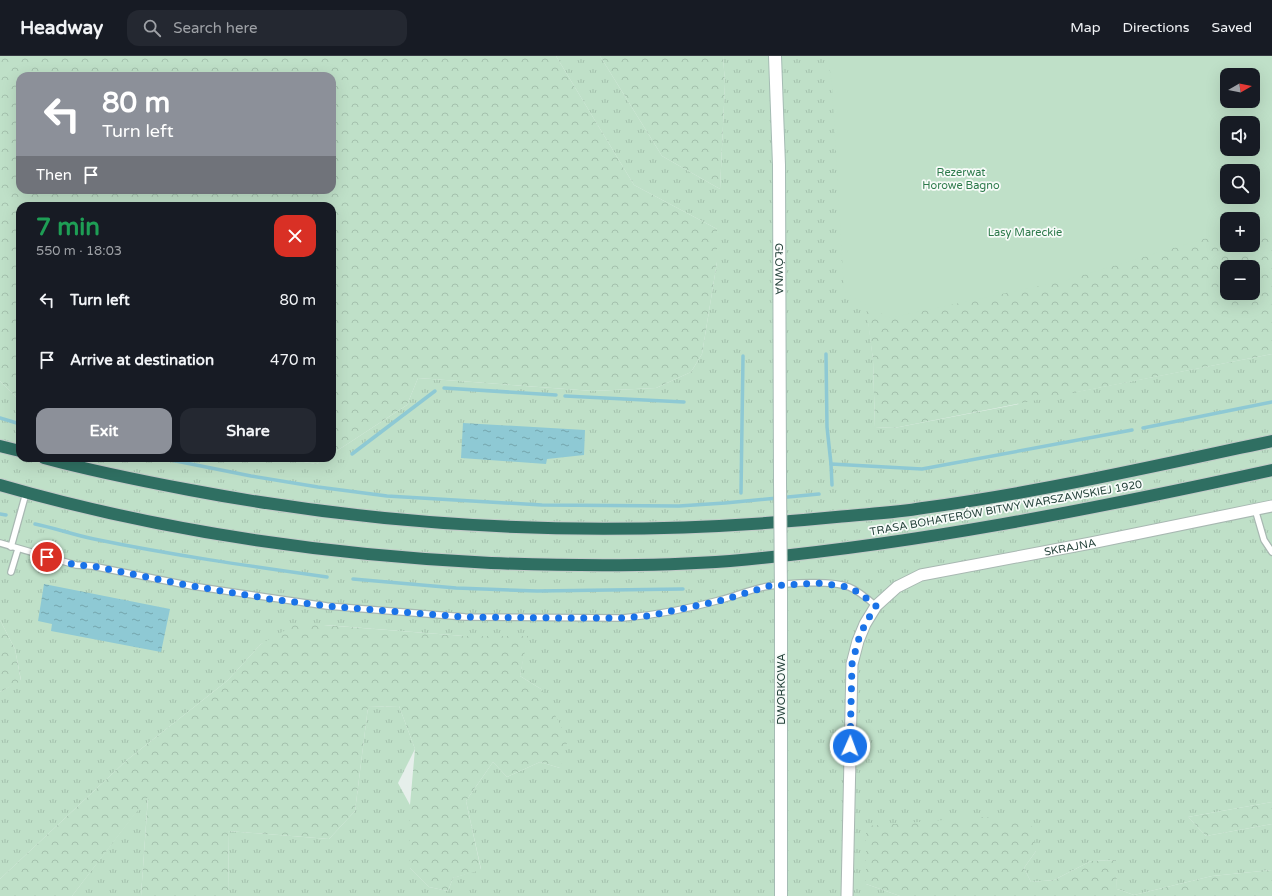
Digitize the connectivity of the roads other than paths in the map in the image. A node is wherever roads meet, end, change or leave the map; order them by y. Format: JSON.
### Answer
{"nodes":[{"id":1,"x":775,"y":56,"type":"edge"},
{"id":2,"x":1272,"y":441,"type":"edge"},
{"id":3,"x":0,"y":446,"type":"edge"},
{"id":4,"x":16,"y":450,"type":"edge"},
{"id":5,"x":61,"y":462,"type":"edge"},
{"id":6,"x":1272,"y":470,"type":"edge"},
{"id":7,"x":780,"y":482,"type":"joint"},
{"id":8,"x":0,"y":485,"type":"edge"},
{"id":9,"x":26,"y":493,"type":"junction"},
{"id":10,"x":1272,"y":506,"type":"edge"},
{"id":11,"x":1255,"y":509,"type":"junction"},
{"id":12,"x":0,"y":543,"type":"edge"},
{"id":13,"x":11,"y":547,"type":"junction"},
{"id":14,"x":18,"y":549,"type":"junction"},
{"id":15,"x":1272,"y":552,"type":"edge"},
{"id":16,"x":11,"y":572,"type":"dead end"},
{"id":17,"x":876,"y":606,"type":"junction"},
{"id":18,"x":782,"y":896,"type":"edge"},
{"id":19,"x":847,"y":896,"type":"edge"}],
"edges":[{"from":1,"to":7,"type":"street","name":"GŁÓWNA"},
{"from":2,"to":5,"type":"highway","name":"TRASA BOHATERÓW BITWY WARSZAWSKIEJ 1920"},
{"from":3,"to":4,"type":"highway"},
{"from":6,"to":9,"type":"highway","name":"TRASA BOHATERÓW BITWY WARSZAWSKIEJ 1920"},
{"from":7,"to":18,"type":"street","name":"DWORKOWA","bridge":true},
{"from":8,"to":9,"type":"highway","name":"TRASA BOHATERÓW BITWY WARSZAWSKIEJ 1920"},
{"from":9,"to":13,"type":"lane"},
{"from":10,"to":11,"type":"street","name":"SKRAJNA"},
{"from":11,"to":15,"type":"lane"},
{"from":11,"to":17,"type":"street","name":"SKRAJNA"},
{"from":12,"to":13,"type":"lane"},
{"from":13,"to":14,"type":"lane"},
{"from":14,"to":16,"type":"lane"},
{"from":14,"to":17,"type":"lane"},
{"from":17,"to":19,"type":"street"}]}
